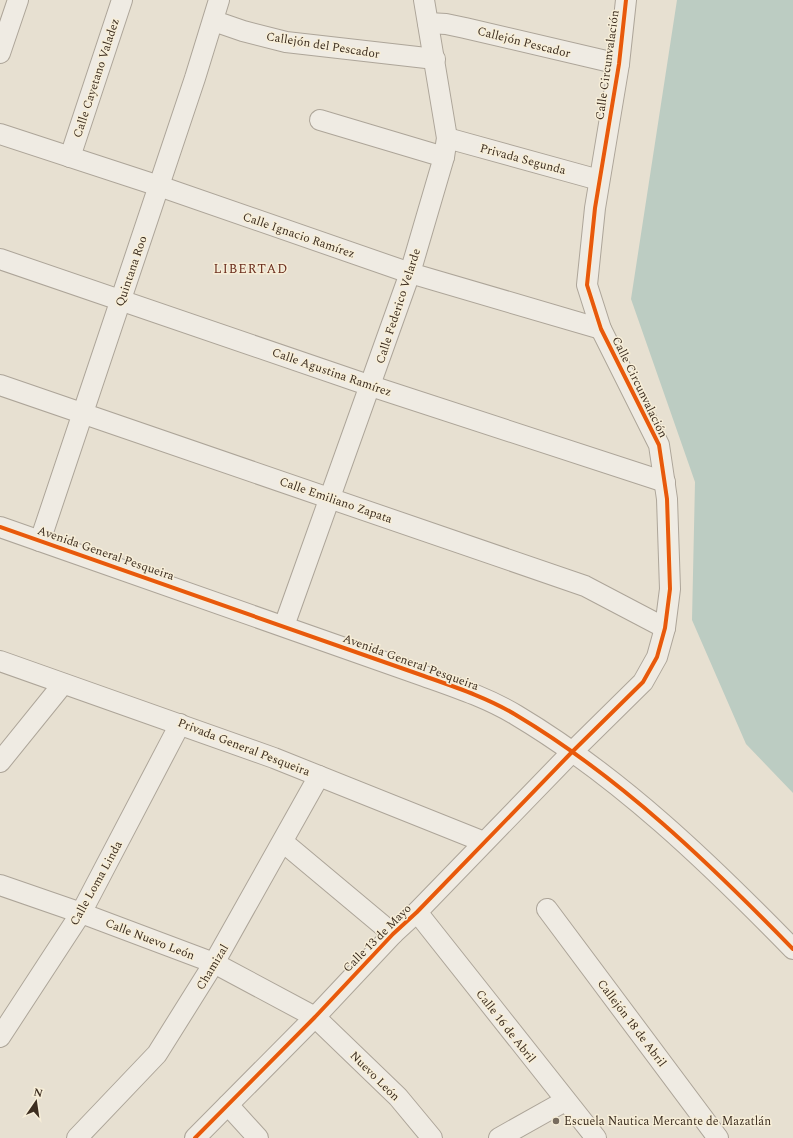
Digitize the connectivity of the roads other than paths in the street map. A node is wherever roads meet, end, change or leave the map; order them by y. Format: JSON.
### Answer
{"nodes":[{"id":1,"x":18,"y":0,"type":"edge"},
{"id":2,"x":122,"y":0,"type":"edge"},
{"id":3,"x":219,"y":0,"type":"edge"},
{"id":4,"x":424,"y":0,"type":"edge"},
{"id":5,"x":626,"y":0,"type":"edge"},
{"id":6,"x":214,"y":20,"type":"junction"},
{"id":7,"x":428,"y":24,"type":"junction"},
{"id":8,"x":0,"y":53,"type":"edge"},
{"id":9,"x":435,"y":59,"type":"junction"},
{"id":10,"x":619,"y":64,"type":"junction"},
{"id":11,"x":320,"y":120,"type":"dead end"},
{"id":12,"x":0,"y":134,"type":"edge"},
{"id":13,"x":445,"y":147,"type":"junction"},
{"id":14,"x":70,"y":157,"type":"junction"},
{"id":15,"x":599,"y":180,"type":"junction"},
{"id":16,"x":159,"y":186,"type":"junction"},
{"id":17,"x":0,"y":259,"type":"edge"},
{"id":18,"x":410,"y":273,"type":"junction"},
{"id":19,"x":121,"y":300,"type":"junction"},
{"id":20,"x":601,"y":329,"type":"junction"},
{"id":21,"x":0,"y":385,"type":"edge"},
{"id":22,"x":371,"y":386,"type":"junction"},
{"id":23,"x":82,"y":413,"type":"junction"},
{"id":24,"x":665,"y":482,"type":"junction"},
{"id":25,"x":331,"y":498,"type":"junction"},
{"id":26,"x":0,"y":527,"type":"edge"},
{"id":27,"x":40,"y":541,"type":"junction"},
{"id":28,"x":284,"y":626,"type":"junction"},
{"id":29,"x":665,"y":628,"type":"junction"},
{"id":30,"x":0,"y":661,"type":"edge"},
{"id":31,"x":63,"y":684,"type":"junction"},
{"id":32,"x":180,"y":724,"type":"junction"},
{"id":33,"x":572,"y":752,"type":"junction"},
{"id":34,"x":0,"y":762,"type":"edge"},
{"id":35,"x":319,"y":776,"type":"junction"},
{"id":36,"x":283,"y":842,"type":"junction"},
{"id":37,"x":484,"y":842,"type":"junction"},
{"id":38,"x":0,"y":885,"type":"edge"},
{"id":39,"x":547,"y":909,"type":"dead end"},
{"id":40,"x":417,"y":912,"type":"junction"},
{"id":41,"x":81,"y":913,"type":"junction"},
{"id":42,"x":393,"y":934,"type":"junction"},
{"id":43,"x":793,"y":949,"type":"edge"},
{"id":44,"x":214,"y":963,"type":"junction"},
{"id":45,"x":315,"y":1017,"type":"junction"},
{"id":46,"x":0,"y":1037,"type":"edge"},
{"id":47,"x":565,"y":1101,"type":"junction"},
{"id":48,"x":228,"y":1105,"type":"junction"},
{"id":49,"x":77,"y":1138,"type":"edge"},
{"id":50,"x":196,"y":1138,"type":"edge"},
{"id":51,"x":258,"y":1138,"type":"edge"},
{"id":52,"x":432,"y":1138,"type":"edge"},
{"id":53,"x":499,"y":1138,"type":"edge"},
{"id":54,"x":596,"y":1138,"type":"edge"},
{"id":55,"x":718,"y":1138,"type":"edge"}],
"edges":[{"from":1,"to":8,"type":"street"},
{"from":2,"to":14,"type":"street","name":"Calle Cayetano Valadez"},
{"from":3,"to":6,"type":"street","name":"Quintana Roo"},
{"from":4,"to":7,"type":"street","name":"Calle Federico Velarde"},
{"from":5,"to":10,"type":"street","name":"Calle Circunvalación"},
{"from":6,"to":9,"type":"street","name":"Callejón del Pescador"},
{"from":6,"to":16,"type":"street","name":"Quintana Roo"},
{"from":7,"to":9,"type":"street","name":"Calle Federico Velarde"},
{"from":7,"to":10,"type":"street","name":"Callejón Pescador"},
{"from":9,"to":13,"type":"street","name":"Calle Federico Velarde"},
{"from":10,"to":15,"type":"street","name":"Calle Circunvalación"},
{"from":11,"to":13,"type":"street","name":"Privada Segunda"},
{"from":12,"to":14,"type":"street","name":"Calle Ignacio Ramírez"},
{"from":13,"to":15,"type":"street","name":"Privada Segunda"},
{"from":13,"to":18,"type":"street","name":"Calle Federico Velarde"},
{"from":14,"to":16,"type":"street","name":"Calle Ignacio Ramírez"},
{"from":15,"to":20,"type":"street","name":"Calle Circunvalación"},
{"from":16,"to":18,"type":"street","name":"Calle Ignacio Ramírez"},
{"from":16,"to":19,"type":"street","name":"Quintana Roo"},
{"from":17,"to":19,"type":"street","name":"Calle Agustina Ramírez"},
{"from":18,"to":20,"type":"street","name":"Calle Ignacio Ramírez"},
{"from":18,"to":22,"type":"street","name":"Calle Federico Velarde"},
{"from":19,"to":22,"type":"street","name":"Calle Agustina Ramírez"},
{"from":19,"to":23,"type":"street","name":"Quintana Roo"},
{"from":20,"to":24,"type":"street","name":"Calle Circunvalación"},
{"from":21,"to":23,"type":"street","name":"Calle Emiliano Zapata"},
{"from":22,"to":24,"type":"street","name":"Calle Agustina Ramírez"},
{"from":22,"to":25,"type":"street","name":"Calle Federico Velarde"},
{"from":23,"to":25,"type":"street","name":"Calle Emiliano Zapata"},
{"from":23,"to":27,"type":"street","name":"Quintana Roo"},
{"from":24,"to":29,"type":"street","name":"Calle Circunvalación"},
{"from":25,"to":28,"type":"street","name":"Calle Federico Velarde"},
{"from":25,"to":29,"type":"street","name":"Calle Emiliano Zapata"},
{"from":26,"to":27,"type":"street","name":"Avenida General Pesqueira"},
{"from":27,"to":28,"type":"street","name":"Avenida General Pesqueira"},
{"from":28,"to":33,"type":"street","name":"Avenida General Pesqueira"},
{"from":29,"to":33,"type":"street","name":"Calle Circunvalación"},
{"from":30,"to":31,"type":"street","name":"Privada General Pesqueira"},
{"from":31,"to":32,"type":"street","name":"Privada General Pesqueira"},
{"from":31,"to":34,"type":"street"},
{"from":32,"to":35,"type":"street","name":"Privada General Pesqueira"},
{"from":32,"to":41,"type":"street","name":"Calle Loma Linda"},
{"from":33,"to":37,"type":"street","name":"Calle 13 de Mayo"},
{"from":33,"to":43,"type":"street","name":"Avenida General Pesqueira"},
{"from":35,"to":36,"type":"street","name":"Chamizal"},
{"from":35,"to":37,"type":"street","name":"Privada General Pesqueira"},
{"from":36,"to":42,"type":"street","name":"Calle 13 de Mayo"},
{"from":36,"to":44,"type":"street","name":"Chamizal"},
{"from":37,"to":40,"type":"street","name":"Calle 13 de Mayo"},
{"from":38,"to":41,"type":"street","name":"Calle Nuevo León"},
{"from":39,"to":55,"type":"street","name":"Callejón 18 de Abril"},
{"from":40,"to":42,"type":"street","name":"Calle 13 de Mayo"},
{"from":40,"to":47,"type":"street","name":"Calle 16 de Abril"},
{"from":41,"to":44,"type":"street","name":"Calle Nuevo León"},
{"from":41,"to":46,"type":"street","name":"Calle Loma Linda"},
{"from":42,"to":45,"type":"street","name":"Calle 13 de Mayo"},
{"from":44,"to":45,"type":"street","name":"Calle Nuevo León"},
{"from":44,"to":49,"type":"street","name":"Chamizal"},
{"from":45,"to":48,"type":"street","name":"Calle 13 de Mayo"},
{"from":45,"to":52,"type":"street","name":"Nuevo León"},
{"from":47,"to":53,"type":"street"},
{"from":47,"to":54,"type":"street","name":"Calle 16 de Abril"},
{"from":48,"to":50,"type":"street","name":"Calle 13 de Mayo"},
{"from":48,"to":51,"type":"street"}]}
